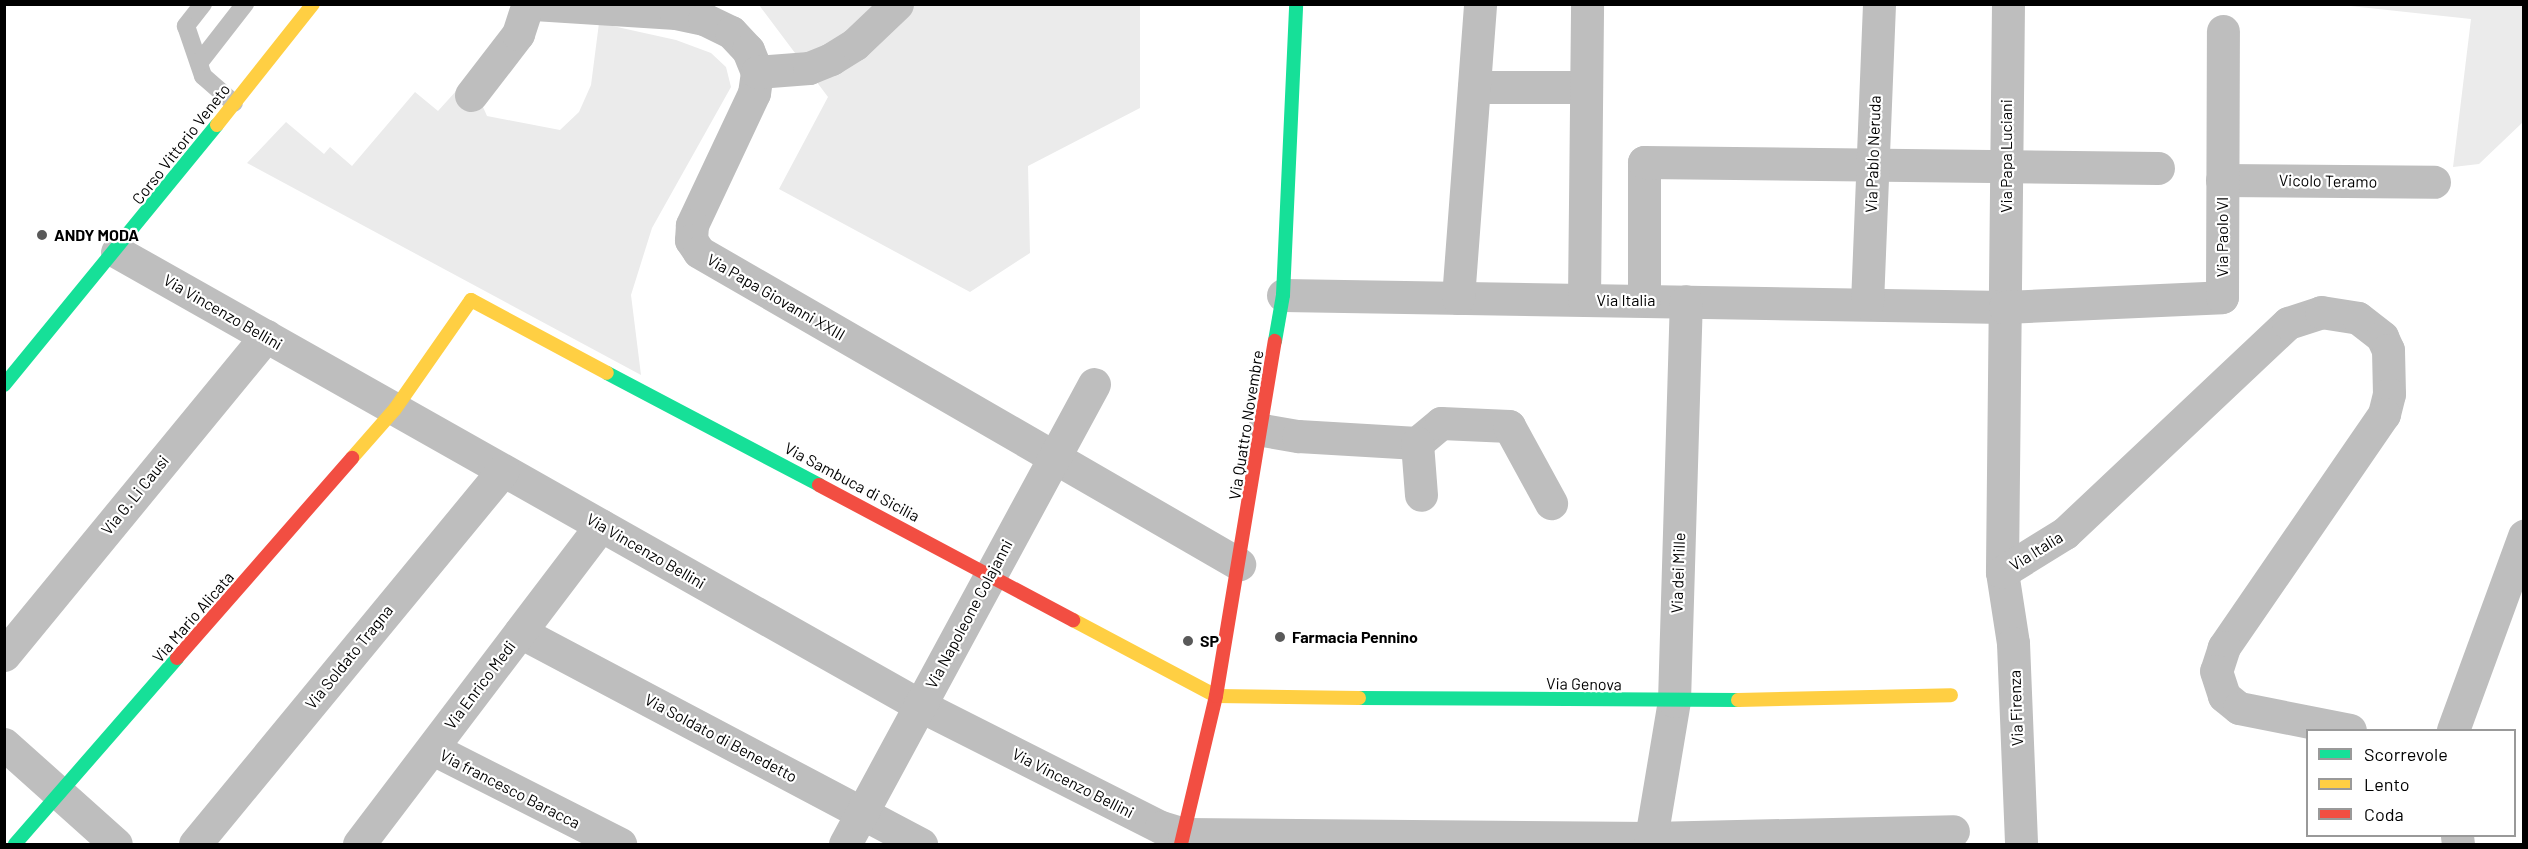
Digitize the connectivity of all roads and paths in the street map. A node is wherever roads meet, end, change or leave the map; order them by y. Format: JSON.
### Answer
{"nodes":[{"id":1,"x":203,"y":4,"type":"edge"},
{"id":2,"x":245,"y":4,"type":"edge"},
{"id":3,"x":313,"y":4,"type":"edge"},
{"id":4,"x":528,"y":4,"type":"edge"},
{"id":5,"x":534,"y":4,"type":"edge"},
{"id":6,"x":897,"y":4,"type":"edge"},
{"id":7,"x":1296,"y":4,"type":"edge"},
{"id":8,"x":1480,"y":4,"type":"edge"},
{"id":9,"x":1587,"y":4,"type":"edge"},
{"id":10,"x":1879,"y":4,"type":"edge"},
{"id":11,"x":2008,"y":4,"type":"edge"},
{"id":12,"x":2223,"y":32,"type":"dead end"},
{"id":13,"x":198,"y":63,"type":"junction"},
{"id":14,"x":757,"y":72,"type":"junction"},
{"id":15,"x":1474,"y":87,"type":"junction"},
{"id":16,"x":1586,"y":87,"type":"junction"},
{"id":17,"x":471,"y":95,"type":"dead end"},
{"id":18,"x":234,"y":103,"type":"junction"},
{"id":19,"x":1872,"y":164,"type":"junction"},
{"id":20,"x":2006,"y":165,"type":"junction"},
{"id":21,"x":2158,"y":168,"type":"dead end"},
{"id":22,"x":2222,"y":180,"type":"junction"},
{"id":23,"x":2434,"y":182,"type":"dead end"},
{"id":24,"x":117,"y":252,"type":"junction"},
{"id":25,"x":1283,"y":295,"type":"junction"},
{"id":26,"x":1458,"y":297,"type":"junction"},
{"id":27,"x":1584,"y":299,"type":"junction"},
{"id":28,"x":471,"y":300,"type":"joint"},
{"id":29,"x":1644,"y":300,"type":"junction"},
{"id":30,"x":1686,"y":301,"type":"junction"},
{"id":31,"x":1866,"y":303,"type":"junction"},
{"id":32,"x":2005,"y":307,"type":"junction"},
{"id":33,"x":266,"y":336,"type":"junction"},
{"id":34,"x":1094,"y":384,"type":"dead end"},
{"id":35,"x":4,"y":385,"type":"edge"},
{"id":36,"x":395,"y":409,"type":"junction"},
{"id":37,"x":1263,"y":430,"type":"junction"},
{"id":38,"x":1417,"y":443,"type":"junction"},
{"id":39,"x":1053,"y":458,"type":"junction"},
{"id":40,"x":503,"y":470,"type":"junction"},
{"id":41,"x":1421,"y":495,"type":"dead end"},
{"id":42,"x":1551,"y":503,"type":"dead end"},
{"id":43,"x":600,"y":525,"type":"junction"},
{"id":44,"x":2523,"y":536,"type":"edge"},
{"id":45,"x":1239,"y":564,"type":"junction"},
{"id":46,"x":2002,"y":572,"type":"junction"},
{"id":47,"x":990,"y":573,"type":"junction"},
{"id":48,"x":520,"y":632,"type":"junction"},
{"id":49,"x":4,"y":655,"type":"edge"},
{"id":50,"x":1951,"y":695,"type":"dead end"},
{"id":51,"x":1216,"y":696,"type":"junction"},
{"id":52,"x":1674,"y":702,"type":"junction"},
{"id":53,"x":919,"y":705,"type":"junction"},
{"id":54,"x":2345,"y":729,"type":"edge"},
{"id":55,"x":2453,"y":729,"type":"edge"},
{"id":56,"x":4,"y":744,"type":"edge"},
{"id":57,"x":433,"y":749,"type":"junction"},
{"id":58,"x":60,"y":795,"type":"junction"},
{"id":59,"x":862,"y":813,"type":"junction"},
{"id":60,"x":1953,"y":831,"type":"dead end"},
{"id":61,"x":1182,"y":839,"type":"edge"},
{"id":62,"x":1650,"y":841,"type":"edge"},
{"id":63,"x":15,"y":844,"type":"edge"},
{"id":64,"x":116,"y":844,"type":"edge"},
{"id":65,"x":195,"y":844,"type":"edge"},
{"id":66,"x":359,"y":844,"type":"edge"},
{"id":67,"x":620,"y":844,"type":"edge"},
{"id":68,"x":845,"y":844,"type":"edge"},
{"id":69,"x":921,"y":844,"type":"edge"},
{"id":70,"x":2021,"y":844,"type":"edge"}],
"edges":[{"from":1,"to":13,"type":"lane"},
{"from":2,"to":13,"type":"lane"},
{"from":3,"to":18,"type":"street","name":"Corso Vittorio Veneto"},
{"from":4,"to":17,"type":"street"},
{"from":5,"to":14,"type":"street"},
{"from":6,"to":14,"type":"street"},
{"from":7,"to":25,"type":"street","name":"Via Quattro Novembre"},
{"from":8,"to":15,"type":"street"},
{"from":9,"to":16,"type":"street"},
{"from":10,"to":19,"type":"street","name":"Via Pablo Neruda"},
{"from":11,"to":20,"type":"street","name":"Via Papa Luciani"},
{"from":12,"to":22,"type":"street","name":"Via Paolo VI"},
{"from":13,"to":18,"type":"lane"},
{"from":14,"to":39,"type":"street","name":"Via Papa Giovanni XXIII"},
{"from":15,"to":16,"type":"street"},
{"from":15,"to":26,"type":"street"},
{"from":16,"to":27,"type":"street"},
{"from":18,"to":24,"type":"street","name":"Corso Vittorio Veneto"},
{"from":19,"to":20,"type":"street"},
{"from":19,"to":29,"type":"street"},
{"from":19,"to":31,"type":"street","name":"Via Pablo Neruda"},
{"from":20,"to":21,"type":"street"},
{"from":20,"to":32,"type":"street","name":"Via Papa Luciani"},
{"from":22,"to":23,"type":"street","name":"Vicolo Teramo"},
{"from":22,"to":32,"type":"street","name":"Via Paolo VI"},
{"from":24,"to":33,"type":"street","name":"Via Vincenzo Bellini"},
{"from":24,"to":35,"type":"street","name":"Corso Vittorio Veneto"},
{"from":25,"to":26,"type":"street","name":"Via Italia"},
{"from":25,"to":37,"type":"street","name":"Via Quattro Novembre"},
{"from":26,"to":27,"type":"street","name":"Via Italia"},
{"from":27,"to":29,"type":"street","name":"Via Italia"},
{"from":28,"to":36,"type":"street","name":"Via Mario Alicata"},
{"from":28,"to":47,"type":"street","name":"Via Sambuca di Sicilia"},
{"from":29,"to":30,"type":"street","name":"Via Italia"},
{"from":30,"to":31,"type":"street","name":"Via Italia"},
{"from":30,"to":52,"type":"street","name":"Via dei Mille"},
{"from":31,"to":32,"type":"street","name":"Via Italia"},
{"from":32,"to":46,"type":"street","name":"Via Italia"},
{"from":33,"to":36,"type":"street","name":"Via Vincenzo Bellini"},
{"from":33,"to":49,"type":"street","name":"Via G. Li Causi"},
{"from":34,"to":39,"type":"street","name":"Via Napoleone Colajanni"},
{"from":36,"to":40,"type":"street","name":"Via Vincenzo Bellini"},
{"from":36,"to":58,"type":"street","name":"Via Mario Alicata"},
{"from":37,"to":38,"type":"street"},
{"from":37,"to":45,"type":"street","name":"Via Quattro Novembre"},
{"from":38,"to":41,"type":"street"},
{"from":38,"to":42,"type":"street"},
{"from":39,"to":45,"type":"street","name":"Via Papa Giovanni XXIII"},
{"from":39,"to":47,"type":"street","name":"Via Napoleone Colajanni"},
{"from":40,"to":43,"type":"street","name":"Via Vincenzo Bellini"},
{"from":40,"to":65,"type":"street","name":"Via Soldato Tragna"},
{"from":43,"to":48,"type":"street","name":"Via Enrico Medi"},
{"from":43,"to":53,"type":"street","name":"Via Vincenzo Bellini"},
{"from":44,"to":55,"type":"street"},
{"from":45,"to":51,"type":"street","name":"Via Quattro Novembre"},
{"from":46,"to":54,"type":"street","name":"Via Italia"},
{"from":46,"to":70,"type":"street","name":"Via Firenza"},
{"from":47,"to":51,"type":"street","name":"Via Sambuca di Sicilia"},
{"from":47,"to":53,"type":"street","name":"Via Napoleone Colajanni"},
{"from":48,"to":57,"type":"street","name":"Via Enrico Medi"},
{"from":48,"to":59,"type":"street","name":"Via Soldato di Benedetto"},
{"from":50,"to":52,"type":"street","name":"Via Genova"},
{"from":51,"to":52,"type":"street","name":"Via Genova"},
{"from":51,"to":61,"type":"street","name":"Via Quattro Novembre"},
{"from":52,"to":62,"type":"street","name":"Via dei Mille"},
{"from":53,"to":59,"type":"street","name":"Via Napoleone Colajanni"},
{"from":53,"to":61,"type":"street","name":"Via Vincenzo Bellini"},
{"from":56,"to":58,"type":"street"},
{"from":57,"to":66,"type":"street","name":"Via Enrico Medi"},
{"from":57,"to":67,"type":"street","name":"Via francesco Baracca"},
{"from":58,"to":63,"type":"street","name":"Via Mario Alicata"},
{"from":58,"to":64,"type":"street"},
{"from":59,"to":68,"type":"street","name":"Via Napoleone Colajanni"},
{"from":59,"to":69,"type":"street","name":"Via Soldato di Benedetto"},
{"from":60,"to":62,"type":"street","name":"Via Vincenzo Bellini"},
{"from":61,"to":62,"type":"street","name":"Via Vincenzo Bellini"}]}
